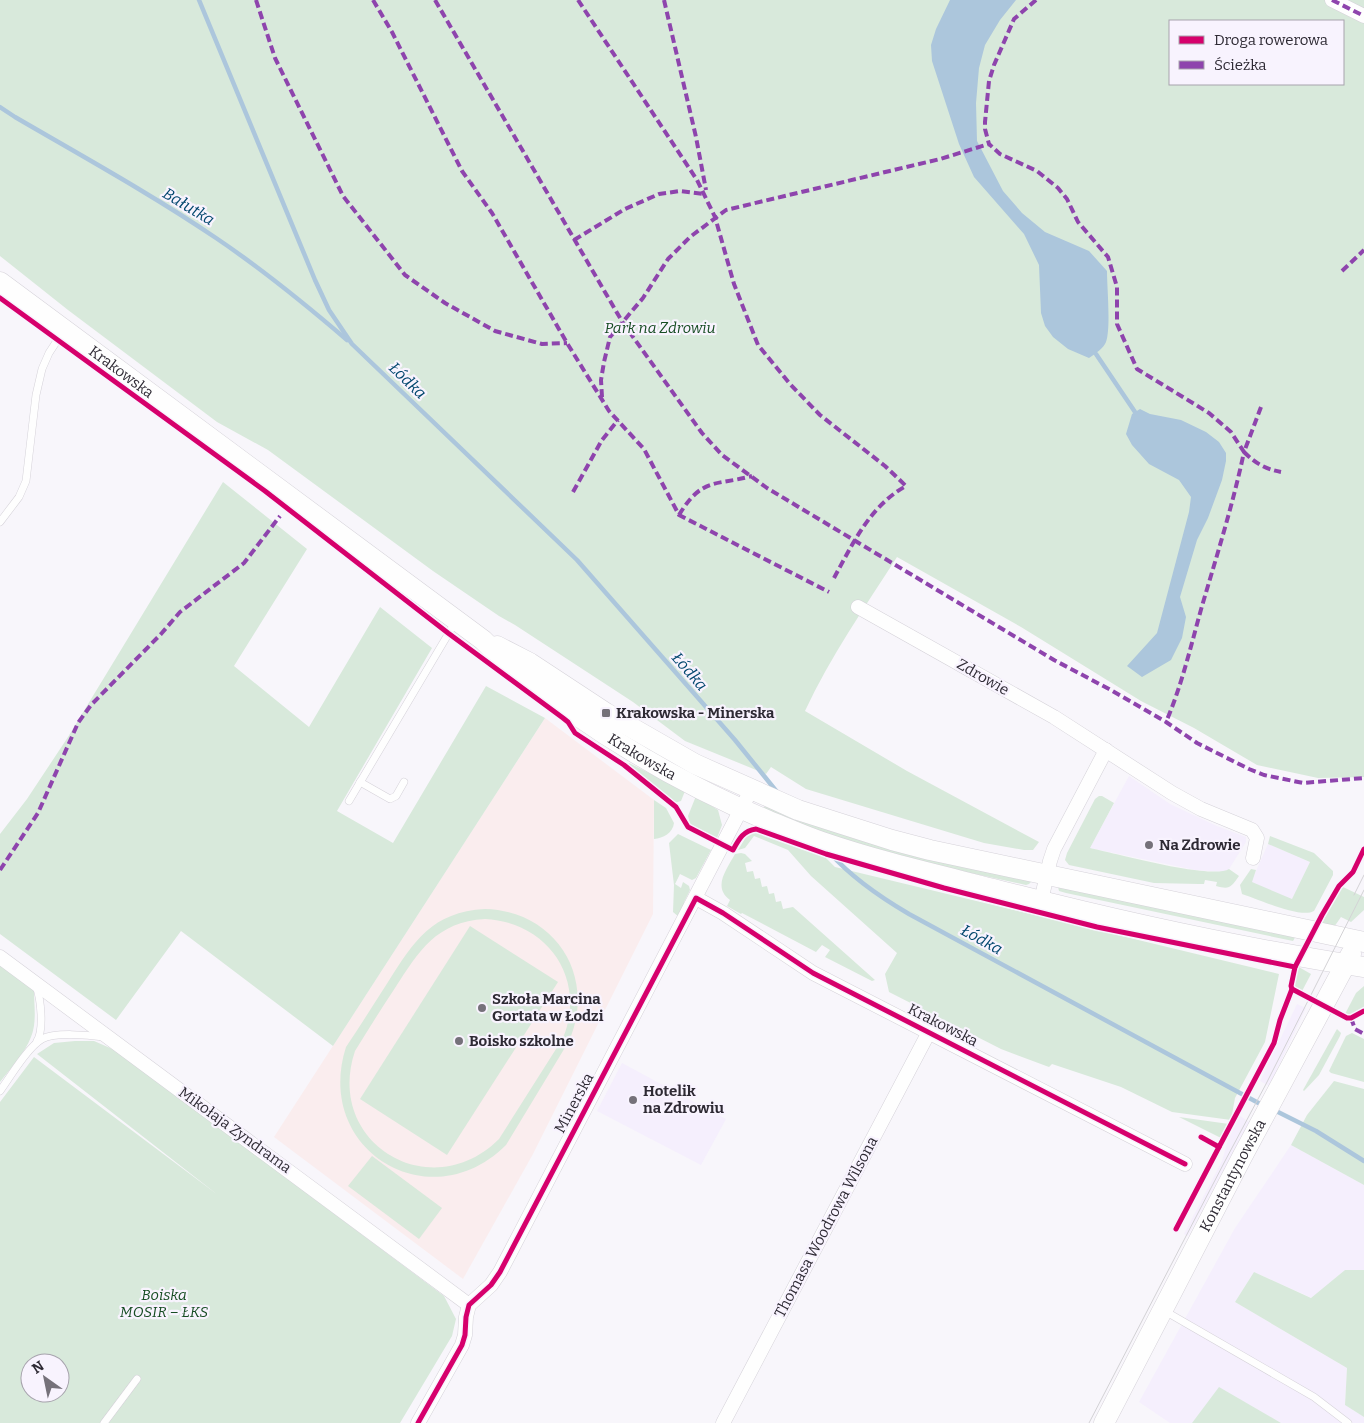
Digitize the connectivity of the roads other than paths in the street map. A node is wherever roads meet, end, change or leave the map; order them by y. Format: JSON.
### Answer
{"nodes":[{"id":1,"x":1332,"y":0,"type":"edge"},
{"id":2,"x":1364,"y":16,"type":"edge"},
{"id":3,"x":0,"y":282,"type":"edge"},
{"id":4,"x":64,"y":330,"type":"junction"},
{"id":5,"x":0,"y":522,"type":"edge"},
{"id":6,"x":858,"y":607,"type":"dead end"},
{"id":7,"x":456,"y":621,"type":"junction"},
{"id":8,"x":483,"y":640,"type":"junction"},
{"id":9,"x":1106,"y":750,"type":"junction"},
{"id":10,"x":360,"y":782,"type":"junction"},
{"id":11,"x":404,"y":782,"type":"dead end"},
{"id":12,"x":758,"y":793,"type":"junction"},
{"id":13,"x":349,"y":801,"type":"dead end"},
{"id":14,"x":741,"y":809,"type":"junction"},
{"id":15,"x":1253,"y":858,"type":"dead end"},
{"id":16,"x":1047,"y":875,"type":"junction"},
{"id":17,"x":696,"y":898,"type":"junction"},
{"id":18,"x":1041,"y":901,"type":"junction"},
{"id":19,"x":1362,"y":938,"type":"edge"},
{"id":20,"x":0,"y":957,"type":"edge"},
{"id":21,"x":1355,"y":965,"type":"edge"},
{"id":22,"x":34,"y":982,"type":"junction"},
{"id":23,"x":929,"y":1032,"type":"junction"},
{"id":24,"x":110,"y":1038,"type":"junction"},
{"id":25,"x":34,"y":1046,"type":"junction"},
{"id":26,"x":0,"y":1091,"type":"edge"},
{"id":27,"x":1186,"y":1164,"type":"dead end"},
{"id":28,"x":469,"y":1304,"type":"junction"},
{"id":29,"x":1162,"y":1309,"type":"junction"},
{"id":30,"x":137,"y":1379,"type":"dead end"},
{"id":31,"x":104,"y":1423,"type":"edge"},
{"id":32,"x":418,"y":1423,"type":"edge"},
{"id":33,"x":723,"y":1423,"type":"edge"},
{"id":34,"x":1104,"y":1423,"type":"edge"},
{"id":35,"x":1348,"y":1423,"type":"edge"}],
"edges":[{"from":1,"to":2,"type":"street"},
{"from":3,"to":4,"type":"main road","name":"Krakowska"},
{"from":4,"to":5,"type":"lane"},
{"from":4,"to":7,"type":"main road","name":"Krakowska"},
{"from":6,"to":9,"type":"street","name":"Zdrowie"},
{"from":7,"to":8,"type":"main road","name":"Krakowska"},
{"from":7,"to":10,"type":"lane"},
{"from":8,"to":12,"type":"main road","name":"Krakowska"},
{"from":8,"to":14,"type":"main road","name":"Krakowska"},
{"from":9,"to":15,"type":"street","name":"Zdrowie"},
{"from":9,"to":16,"type":"street"},
{"from":10,"to":11,"type":"lane"},
{"from":10,"to":13,"type":"lane"},
{"from":12,"to":14,"type":"street","name":"Minerska"},
{"from":12,"to":16,"type":"main road","name":"Krakowska"},
{"from":14,"to":17,"type":"street","name":"Minerska"},
{"from":14,"to":18,"type":"main road","name":"Krakowska"},
{"from":16,"to":18,"type":"street"},
{"from":16,"to":19,"type":"main road","name":"Krakowska"},
{"from":17,"to":23,"type":"street","name":"Krakowska"},
{"from":17,"to":28,"type":"street","name":"Minerska"},
{"from":18,"to":21,"type":"main road","name":"Krakowska"},
{"from":19,"to":21,"type":"main road","name":"Konstantynowska"},
{"from":20,"to":22,"type":"street","name":"Mikołaja Zyndrama"},
{"from":21,"to":29,"type":"main road","name":"Konstantynowska"},
{"from":22,"to":24,"type":"street","name":"Mikołaja Zyndrama"},
{"from":22,"to":25,"type":"lane"},
{"from":23,"to":27,"type":"street","name":"Krakowska"},
{"from":23,"to":33,"type":"street","name":"Thomasa Woodrowa Wilsona"},
{"from":24,"to":25,"type":"lane"},
{"from":24,"to":28,"type":"street","name":"Mikołaja Zyndrama"},
{"from":25,"to":26,"type":"lane"},
{"from":28,"to":32,"type":"street"},
{"from":29,"to":34,"type":"main road","name":"Konstantynowska"},
{"from":29,"to":35,"type":"lane"},
{"from":30,"to":31,"type":"lane"}]}
